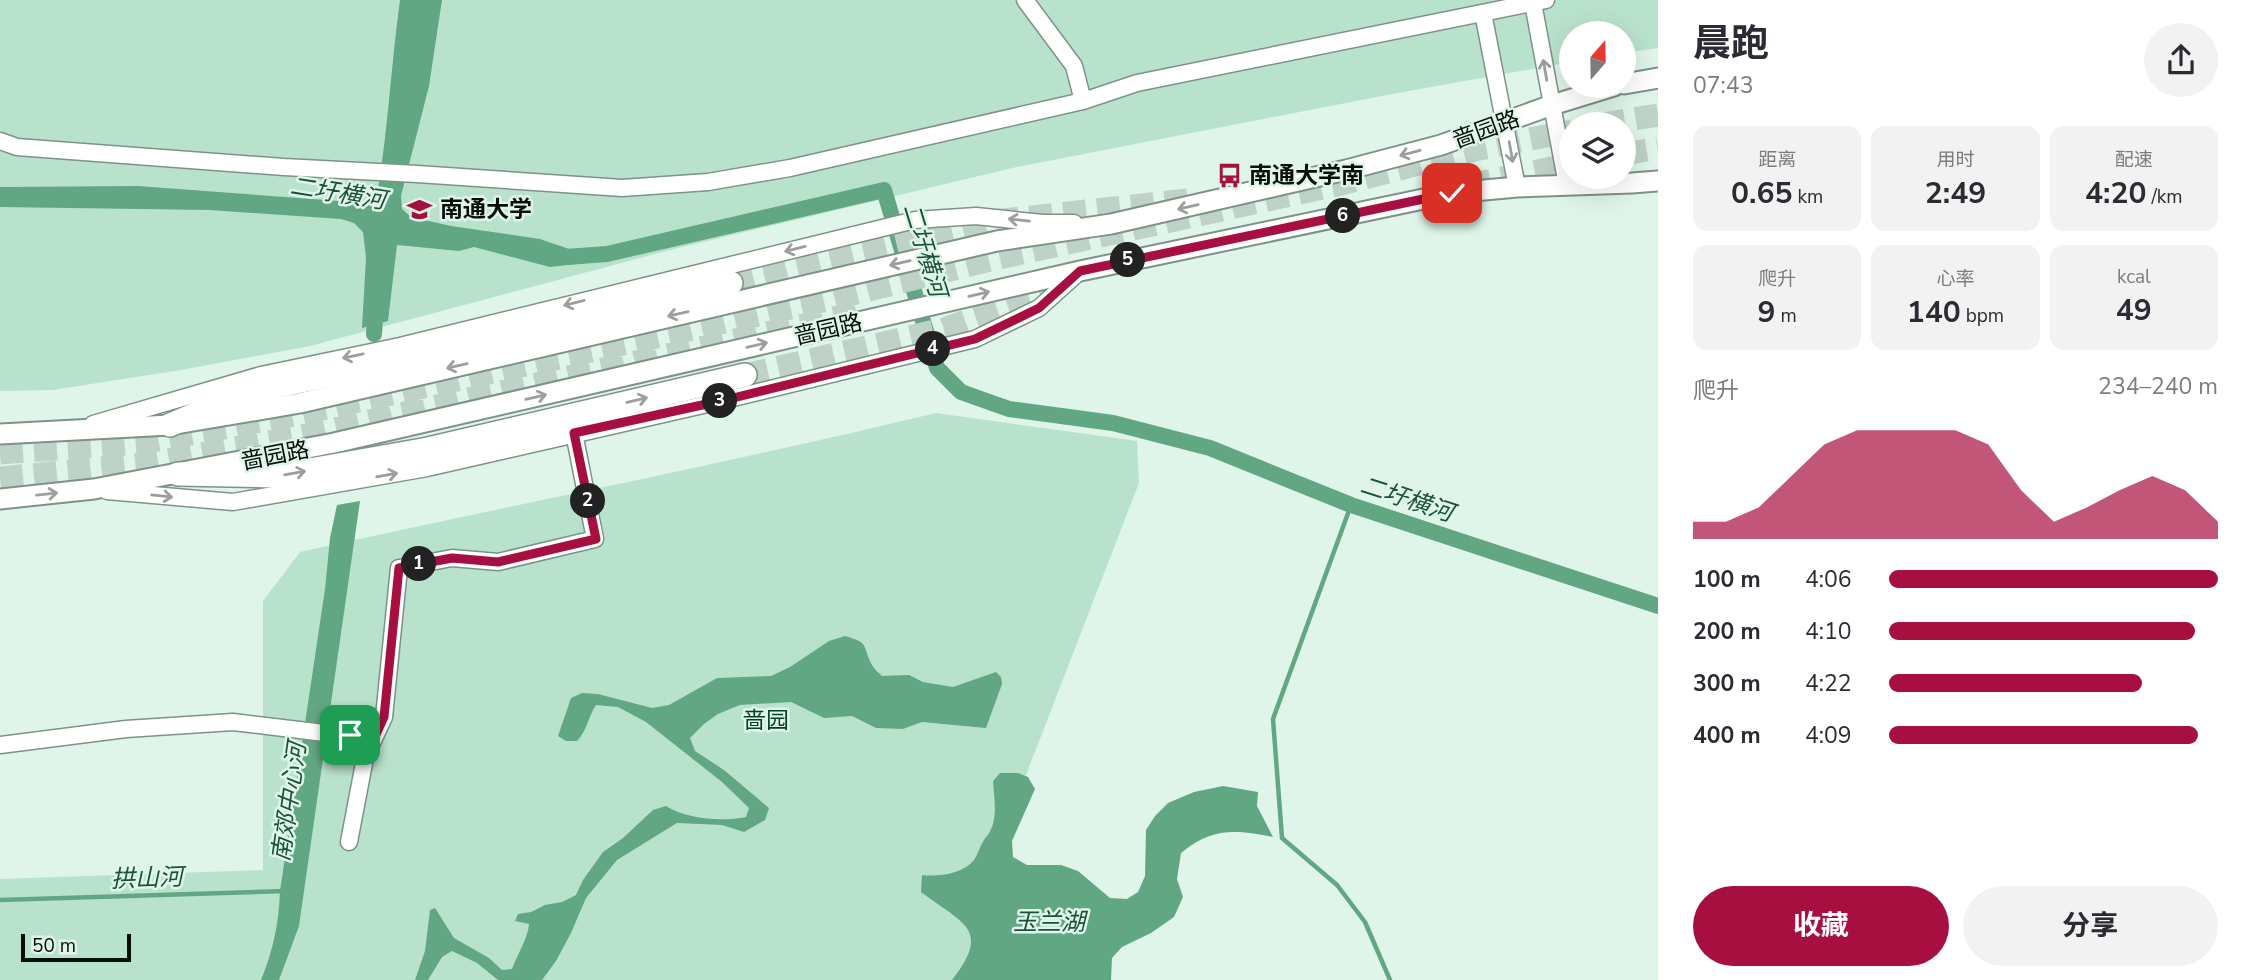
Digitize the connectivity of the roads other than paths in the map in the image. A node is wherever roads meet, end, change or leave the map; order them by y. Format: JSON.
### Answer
{"nodes":[{"id":1,"x":1025,"y":0,"type":"edge"},
{"id":2,"x":1540,"y":1,"type":"edge"},
{"id":3,"x":1483,"y":13,"type":"junction"},
{"id":4,"x":1658,"y":78,"type":"edge"},
{"id":5,"x":1636,"y":82,"type":"edge"},
{"id":6,"x":1575,"y":98,"type":"edge"},
{"id":7,"x":1083,"y":101,"type":"junction"},
{"id":8,"x":1552,"y":105,"type":"junction"},
{"id":9,"x":1505,"y":123,"type":"junction"},
{"id":10,"x":0,"y":141,"type":"edge"},
{"id":11,"x":1559,"y":142,"type":"edge"},
{"id":12,"x":1658,"y":181,"type":"edge"},
{"id":13,"x":1636,"y":182,"type":"edge"},
{"id":14,"x":1559,"y":185,"type":"edge"},
{"id":15,"x":1517,"y":187,"type":"junction"},
{"id":16,"x":1111,"y":224,"type":"junction"},
{"id":17,"x":1080,"y":271,"type":"junction"},
{"id":18,"x":731,"y":283,"type":"tunnel mouth"},
{"id":19,"x":745,"y":375,"type":"tunnel mouth"},
{"id":20,"x":170,"y":425,"type":"junction"},
{"id":21,"x":73,"y":430,"type":"junction"},
{"id":22,"x":574,"y":433,"type":"junction"},
{"id":23,"x":0,"y":434,"type":"edge"},
{"id":24,"x":178,"y":474,"type":"junction"},
{"id":25,"x":94,"y":489,"type":"junction"},
{"id":26,"x":0,"y":499,"type":"edge"},
{"id":27,"x":374,"y":739,"type":"junction"},
{"id":28,"x":0,"y":745,"type":"edge"},
{"id":29,"x":349,"y":842,"type":"dead end"}],
"edges":[{"from":1,"to":7,"type":"street"},
{"from":2,"to":3,"type":"street"},
{"from":8,"to":2,"type":"street","one_way":true},
{"from":3,"to":7,"type":"street"},
{"from":3,"to":9,"type":"street"},
{"from":4,"to":5,"type":"main road"},
{"from":6,"to":8,"type":"main road","name":"啬园路"},
{"from":7,"to":10,"type":"street"},
{"from":8,"to":9,"type":"main road","name":"啬园路"},
{"from":8,"to":11,"type":"street"},
{"from":9,"to":15,"type":"street","one_way":true},
{"from":9,"to":16,"type":"main road","name":"啬园路","one_way":true},
{"from":12,"to":13,"type":"main road","name":"啬园路"},
{"from":14,"to":15,"type":"main road","name":"啬园路"},
{"from":15,"to":17,"type":"main road","name":"啬园路"},
{"from":16,"to":20,"type":"main road","name":"啬园路","one_way":true},
{"from":16,"to":21,"type":"street","one_way":true},
{"from":17,"to":22,"type":"street"},
{"from":24,"to":17,"type":"main road","name":"啬园路","one_way":true},
{"from":18,"to":20,"type":"highway"},
{"from":24,"to":19,"type":"highway","one_way":true},
{"from":20,"to":21,"type":"main road","name":"啬园路"},
{"from":21,"to":23,"type":"main road","name":"啬园路"},
{"from":25,"to":22,"type":"street","one_way":true},
{"from":22,"to":27,"type":"street"},
{"from":24,"to":25,"type":"main road","name":"啬园路"},
{"from":26,"to":25,"type":"main road","name":"啬园路","one_way":true},
{"from":27,"to":28,"type":"street"},
{"from":27,"to":29,"type":"street"}]}
